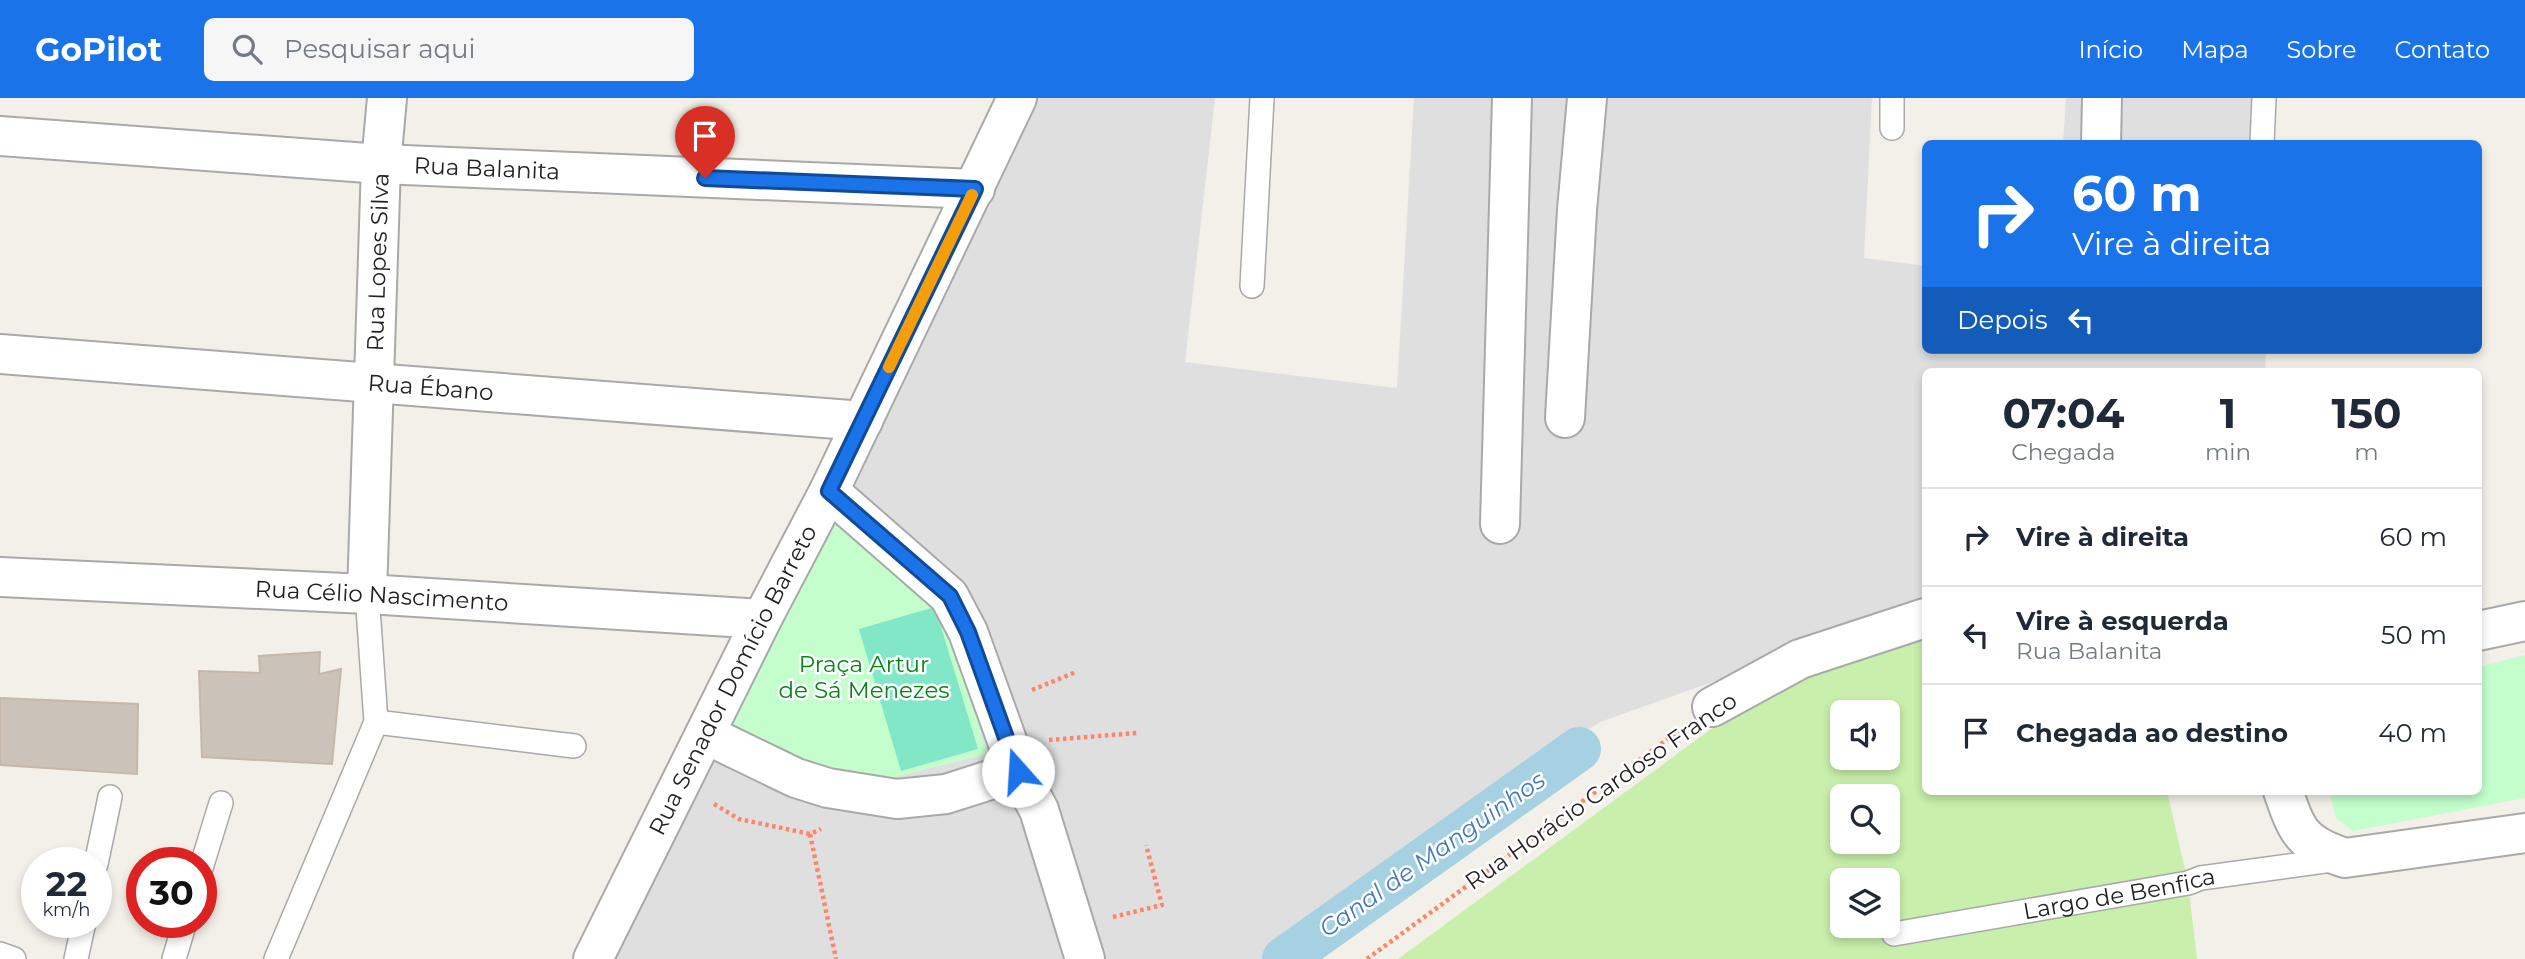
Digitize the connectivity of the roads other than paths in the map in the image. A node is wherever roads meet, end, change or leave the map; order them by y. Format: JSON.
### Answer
{"nodes":[{"id":1,"x":387,"y":98,"type":"edge"},
{"id":2,"x":1017,"y":98,"type":"edge"},
{"id":3,"x":1262,"y":98,"type":"edge"},
{"id":4,"x":1512,"y":98,"type":"edge"},
{"id":5,"x":1587,"y":98,"type":"edge"},
{"id":6,"x":1892,"y":98,"type":"edge"},
{"id":7,"x":2102,"y":98,"type":"edge"},
{"id":8,"x":2264,"y":98,"type":"edge"},
{"id":9,"x":1892,"y":128,"type":"dead end"},
{"id":10,"x":0,"y":136,"type":"edge"},
{"id":11,"x":2101,"y":140,"type":"edge"},
{"id":12,"x":2263,"y":140,"type":"edge"},
{"id":13,"x":381,"y":164,"type":"junction"},
{"id":14,"x":975,"y":189,"type":"junction"},
{"id":15,"x":1252,"y":286,"type":"dead end"},
{"id":16,"x":0,"y":354,"type":"edge"},
{"id":17,"x":373,"y":383,"type":"junction"},
{"id":18,"x":1565,"y":418,"type":"dead end"},
{"id":19,"x":863,"y":421,"type":"junction"},
{"id":20,"x":829,"y":491,"type":"junction"},
{"id":21,"x":1500,"y":524,"type":"dead end"},
{"id":22,"x":0,"y":577,"type":"edge"},
{"id":23,"x":367,"y":594,"type":"junction"},
{"id":24,"x":762,"y":619,"type":"junction"},
{"id":25,"x":1922,"y":619,"type":"edge"},
{"id":26,"x":2525,"y":621,"type":"edge"},
{"id":27,"x":2482,"y":630,"type":"edge"},
{"id":28,"x":1712,"y":707,"type":"road end"},
{"id":29,"x":376,"y":722,"type":"junction"},
{"id":30,"x":705,"y":734,"type":"junction"},
{"id":31,"x":574,"y":746,"type":"dead end"},
{"id":32,"x":1014,"y":758,"type":"junction"},
{"id":33,"x":2284,"y":795,"type":"edge"},
{"id":34,"x":110,"y":797,"type":"dead end"},
{"id":35,"x":221,"y":803,"type":"dead end"},
{"id":36,"x":2525,"y":833,"type":"edge"},
{"id":37,"x":100,"y":847,"type":"edge"},
{"id":38,"x":207,"y":847,"type":"edge"},
{"id":39,"x":2345,"y":858,"type":"junction"},
{"id":40,"x":1900,"y":933,"type":"edge"},
{"id":41,"x":81,"y":938,"type":"edge"},
{"id":42,"x":180,"y":938,"type":"edge"},
{"id":43,"x":1080,"y":943,"type":"edge"},
{"id":44,"x":0,"y":954,"type":"edge"},
{"id":45,"x":14,"y":959,"type":"edge"},
{"id":46,"x":76,"y":959,"type":"edge"},
{"id":47,"x":174,"y":959,"type":"edge"},
{"id":48,"x":276,"y":959,"type":"edge"},
{"id":49,"x":593,"y":959,"type":"edge"}],
"edges":[{"from":1,"to":13,"type":"street","name":"Rua Lopes Silva"},
{"from":2,"to":14,"type":"street","name":"Rua Senador Domício Barreto"},
{"from":3,"to":15,"type":"lane"},
{"from":4,"to":21,"type":"street"},
{"from":5,"to":18,"type":"street"},
{"from":6,"to":9,"type":"lane"},
{"from":7,"to":11,"type":"street"},
{"from":8,"to":12,"type":"lane"},
{"from":10,"to":13,"type":"street","name":"Rua Balanita"},
{"from":13,"to":14,"type":"street","name":"Rua Balanita"},
{"from":13,"to":17,"type":"street","name":"Rua Lopes Silva"},
{"from":14,"to":19,"type":"street","name":"Rua Senador Domício Barreto"},
{"from":16,"to":17,"type":"street","name":"Rua Ébano"},
{"from":17,"to":19,"type":"street","name":"Rua Ébano"},
{"from":17,"to":23,"type":"street","name":"Rua Lopes Silva"},
{"from":19,"to":20,"type":"street","name":"Rua Senador Domício Barreto"},
{"from":20,"to":24,"type":"street","name":"Rua Senador Domício Barreto"},
{"from":20,"to":32,"type":"street"},
{"from":22,"to":23,"type":"street","name":"Rua Célio Nascimento"},
{"from":23,"to":24,"type":"street","name":"Rua Célio Nascimento"},
{"from":23,"to":29,"type":"lane"},
{"from":24,"to":30,"type":"street","name":"Rua Senador Domício Barreto"},
{"from":25,"to":28,"type":"street","name":"Rua Horácio Cardoso Franco"},
{"from":26,"to":27,"type":"street"},
{"from":29,"to":31,"type":"lane"},
{"from":29,"to":48,"type":"lane"},
{"from":30,"to":32,"type":"street"},
{"from":30,"to":49,"type":"street","name":"Rua Senador Domício Barreto"},
{"from":32,"to":43,"type":"street"},
{"from":33,"to":39,"type":"street"},
{"from":34,"to":37,"type":"lane"},
{"from":35,"to":38,"type":"lane"},
{"from":36,"to":39,"type":"street","name":"Largo de Benfica"},
{"from":39,"to":40,"type":"lane","name":"Largo de Benfica"},
{"from":41,"to":46,"type":"lane"},
{"from":42,"to":47,"type":"lane"},
{"from":44,"to":45,"type":"lane"}]}
